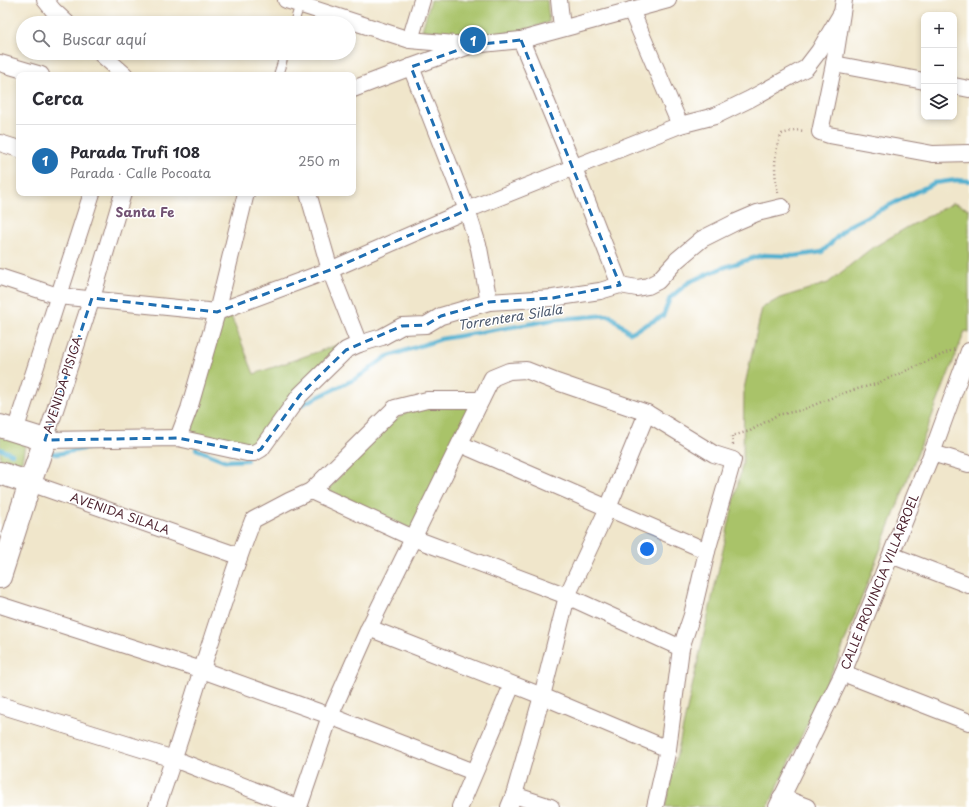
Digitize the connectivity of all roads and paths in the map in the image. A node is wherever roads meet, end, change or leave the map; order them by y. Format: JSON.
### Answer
{"nodes":[{"id":1,"x":45,"y":0,"type":"edge"},
{"id":2,"x":422,"y":0,"type":"edge"},
{"id":3,"x":559,"y":0,"type":"edge"},
{"id":4,"x":668,"y":0,"type":"edge"},
{"id":5,"x":293,"y":2,"type":"edge"},
{"id":6,"x":842,"y":7,"type":"edge"},
{"id":7,"x":631,"y":10,"type":"junction"},
{"id":8,"x":59,"y":16,"type":"edge"},
{"id":9,"x":294,"y":16,"type":"edge"},
{"id":10,"x":336,"y":16,"type":"edge"},
{"id":11,"x":356,"y":22,"type":"edge"},
{"id":12,"x":562,"y":28,"type":"junction"},
{"id":13,"x":410,"y":40,"type":"junction"},
{"id":14,"x":521,"y":40,"type":"junction"},
{"id":15,"x":472,"y":45,"type":"junction"},
{"id":16,"x":108,"y":60,"type":"edge"},
{"id":17,"x":283,"y":60,"type":"edge"},
{"id":18,"x":0,"y":63,"type":"edge"},
{"id":19,"x":834,"y":64,"type":"junction"},
{"id":20,"x":411,"y":67,"type":"junction"},
{"id":21,"x":30,"y":72,"type":"edge"},
{"id":22,"x":122,"y":72,"type":"edge"},
{"id":23,"x":279,"y":72,"type":"edge"},
{"id":24,"x":921,"y":80,"type":"edge"},
{"id":25,"x":957,"y":87,"type":"edge"},
{"id":26,"x":356,"y":88,"type":"edge"},
{"id":27,"x":969,"y":89,"type":"edge"},
{"id":28,"x":680,"y":125,"type":"junction"},
{"id":29,"x":820,"y":132,"type":"junction"},
{"id":30,"x":0,"y":143,"type":"edge"},
{"id":31,"x":16,"y":148,"type":"edge"},
{"id":32,"x":969,"y":153,"type":"edge"},
{"id":33,"x":574,"y":168,"type":"junction"},
{"id":34,"x":91,"y":196,"type":"edge"},
{"id":35,"x":123,"y":196,"type":"edge"},
{"id":36,"x":245,"y":196,"type":"edge"},
{"id":37,"x":309,"y":196,"type":"edge"},
{"id":38,"x":782,"y":208,"type":"joint"},
{"id":39,"x":467,"y":210,"type":"junction"},
{"id":40,"x":330,"y":270,"type":"junction"},
{"id":41,"x":0,"y":277,"type":"edge"},
{"id":42,"x":620,"y":285,"type":"junction"},
{"id":43,"x":58,"y":296,"type":"junction"},
{"id":44,"x":92,"y":298,"type":"junction"},
{"id":45,"x":489,"y":302,"type":"junction"},
{"id":46,"x":217,"y":312,"type":"junction"},
{"id":47,"x":359,"y":344,"type":"junction"},
{"id":48,"x":964,"y":349,"type":"edge"},
{"id":49,"x":481,"y":400,"type":"junction"},
{"id":50,"x":647,"y":413,"type":"junction"},
{"id":51,"x":8,"y":428,"type":"edge"},
{"id":52,"x":178,"y":438,"type":"junction"},
{"id":53,"x":45,"y":440,"type":"junction"},
{"id":54,"x":460,"y":444,"type":"junction"},
{"id":55,"x":932,"y":453,"type":"junction"},
{"id":56,"x":733,"y":460,"type":"junction"},
{"id":57,"x":969,"y":464,"type":"edge"},
{"id":58,"x":0,"y":473,"type":"edge"},
{"id":59,"x":30,"y":483,"type":"junction"},
{"id":60,"x":311,"y":491,"type":"junction"},
{"id":61,"x":608,"y":508,"type":"junction"},
{"id":62,"x":413,"y":538,"type":"junction"},
{"id":63,"x":707,"y":551,"type":"junction"},
{"id":64,"x":891,"y":555,"type":"junction"},
{"id":65,"x":239,"y":556,"type":"junction"},
{"id":66,"x":0,"y":577,"type":"edge"},
{"id":67,"x":969,"y":585,"type":"edge"},
{"id":68,"x":567,"y":596,"type":"junction"},
{"id":69,"x":0,"y":605,"type":"edge"},
{"id":70,"x":368,"y":628,"type":"junction"},
{"id":71,"x":681,"y":648,"type":"junction"},
{"id":72,"x":202,"y":670,"type":"junction"},
{"id":73,"x":843,"y":673,"type":"junction"},
{"id":74,"x":512,"y":685,"type":"junction"},
{"id":75,"x":542,"y":696,"type":"junction"},
{"id":76,"x":0,"y":705,"type":"edge"},
{"id":77,"x":330,"y":716,"type":"junction"},
{"id":78,"x":969,"y":722,"type":"edge"},
{"id":79,"x":668,"y":749,"type":"junction"},
{"id":80,"x":174,"y":758,"type":"junction"},
{"id":81,"x":474,"y":772,"type":"junction"},
{"id":82,"x":511,"y":801,"type":"edge"},
{"id":83,"x":779,"y":802,"type":"edge"},
{"id":84,"x":157,"y":807,"type":"edge"},
{"id":85,"x":298,"y":807,"type":"edge"},
{"id":86,"x":460,"y":807,"type":"edge"},
{"id":87,"x":551,"y":807,"type":"edge"},
{"id":88,"x":655,"y":807,"type":"edge"},
{"id":89,"x":807,"y":807,"type":"edge"}],
"edges":[{"from":1,"to":8,"type":"street"},
{"from":2,"to":13,"type":"street"},
{"from":3,"to":12,"type":"street"},
{"from":4,"to":7,"type":"street"},
{"from":5,"to":9,"type":"lane"},
{"from":5,"to":10,"type":"street"},
{"from":6,"to":19,"type":"street"},
{"from":6,"to":28,"type":"street"},
{"from":7,"to":12,"type":"street"},
{"from":7,"to":28,"type":"street"},
{"from":11,"to":13,"type":"street"},
{"from":12,"to":14,"type":"street"},
{"from":13,"to":15,"type":"street"},
{"from":14,"to":15,"type":"street"},
{"from":14,"to":33,"type":"street"},
{"from":15,"to":20,"type":"street"},
{"from":16,"to":22,"type":"street"},
{"from":17,"to":23,"type":"lane"},
{"from":18,"to":21,"type":"street"},
{"from":19,"to":24,"type":"street"},
{"from":19,"to":29,"type":"street"},
{"from":20,"to":26,"type":"street"},
{"from":20,"to":39,"type":"street"},
{"from":25,"to":27,"type":"street"},
{"from":28,"to":33,"type":"street"},
{"from":29,"to":32,"type":"street"},
{"from":29,"to":38,"type":"path"},
{"from":30,"to":31,"type":"street"},
{"from":33,"to":39,"type":"street"},
{"from":33,"to":42,"type":"street"},
{"from":34,"to":43,"type":"street"},
{"from":35,"to":44,"type":"street","name":"AVENIDA PISIGA"},
{"from":36,"to":46,"type":"street"},
{"from":37,"to":40,"type":"street"},
{"from":38,"to":42,"type":"street"},
{"from":39,"to":40,"type":"street"},
{"from":39,"to":45,"type":"street"},
{"from":40,"to":46,"type":"street"},
{"from":40,"to":47,"type":"street"},
{"from":41,"to":43,"type":"street"},
{"from":42,"to":45,"type":"street"},
{"from":43,"to":44,"type":"street"},
{"from":43,"to":51,"type":"street"},
{"from":44,"to":46,"type":"street"},
{"from":44,"to":53,"type":"street","name":"AVENIDA PISIGA"},
{"from":45,"to":47,"type":"street"},
{"from":46,"to":52,"type":"street"},
{"from":47,"to":52,"type":"street"},
{"from":48,"to":55,"type":"street","name":"CALLE PROVINCIA VILLARROEL"},
{"from":48,"to":56,"type":"path"},
{"from":49,"to":50,"type":"street"},
{"from":49,"to":54,"type":"street"},
{"from":49,"to":60,"type":"street"},
{"from":50,"to":56,"type":"street"},
{"from":50,"to":61,"type":"street"},
{"from":51,"to":53,"type":"street"},
{"from":52,"to":53,"type":"street"},
{"from":53,"to":59,"type":"street","name":"AVENIDA PISIGA"},
{"from":54,"to":61,"type":"street"},
{"from":54,"to":62,"type":"street"},
{"from":55,"to":57,"type":"street"},
{"from":55,"to":64,"type":"street","name":"CALLE PROVINCIA VILLARROEL"},
{"from":56,"to":63,"type":"street"},
{"from":58,"to":59,"type":"street","name":"AVENIDA SILALA"},
{"from":59,"to":65,"type":"street","name":"AVENIDA SILALA"},
{"from":59,"to":66,"type":"street","name":"AVENIDA PISIGA"},
{"from":60,"to":62,"type":"street"},
{"from":60,"to":65,"type":"street"},
{"from":61,"to":63,"type":"street"},
{"from":61,"to":68,"type":"street"},
{"from":62,"to":68,"type":"street"},
{"from":62,"to":70,"type":"street"},
{"from":63,"to":71,"type":"street"},
{"from":64,"to":67,"type":"street"},
{"from":64,"to":73,"type":"street","name":"CALLE PROVINCIA VILLARROEL"},
{"from":65,"to":72,"type":"street"},
{"from":68,"to":71,"type":"street"},
{"from":68,"to":75,"type":"street"},
{"from":69,"to":72,"type":"street"},
{"from":70,"to":74,"type":"street"},
{"from":70,"to":77,"type":"street"},
{"from":71,"to":79,"type":"street"},
{"from":72,"to":77,"type":"street"},
{"from":72,"to":80,"type":"street"},
{"from":73,"to":78,"type":"street"},
{"from":73,"to":83,"type":"street","name":"CALLE PROVINCIA VILLARROEL"},
{"from":74,"to":75,"type":"street"},
{"from":74,"to":81,"type":"street"},
{"from":75,"to":79,"type":"street"},
{"from":75,"to":82,"type":"street"},
{"from":76,"to":80,"type":"street"},
{"from":77,"to":81,"type":"street"},
{"from":77,"to":85,"type":"street"},
{"from":79,"to":88,"type":"street"},
{"from":80,"to":84,"type":"street"},
{"from":80,"to":85,"type":"street"},
{"from":81,"to":86,"type":"street"},
{"from":82,"to":87,"type":"street"},
{"from":83,"to":89,"type":"street"}]}
